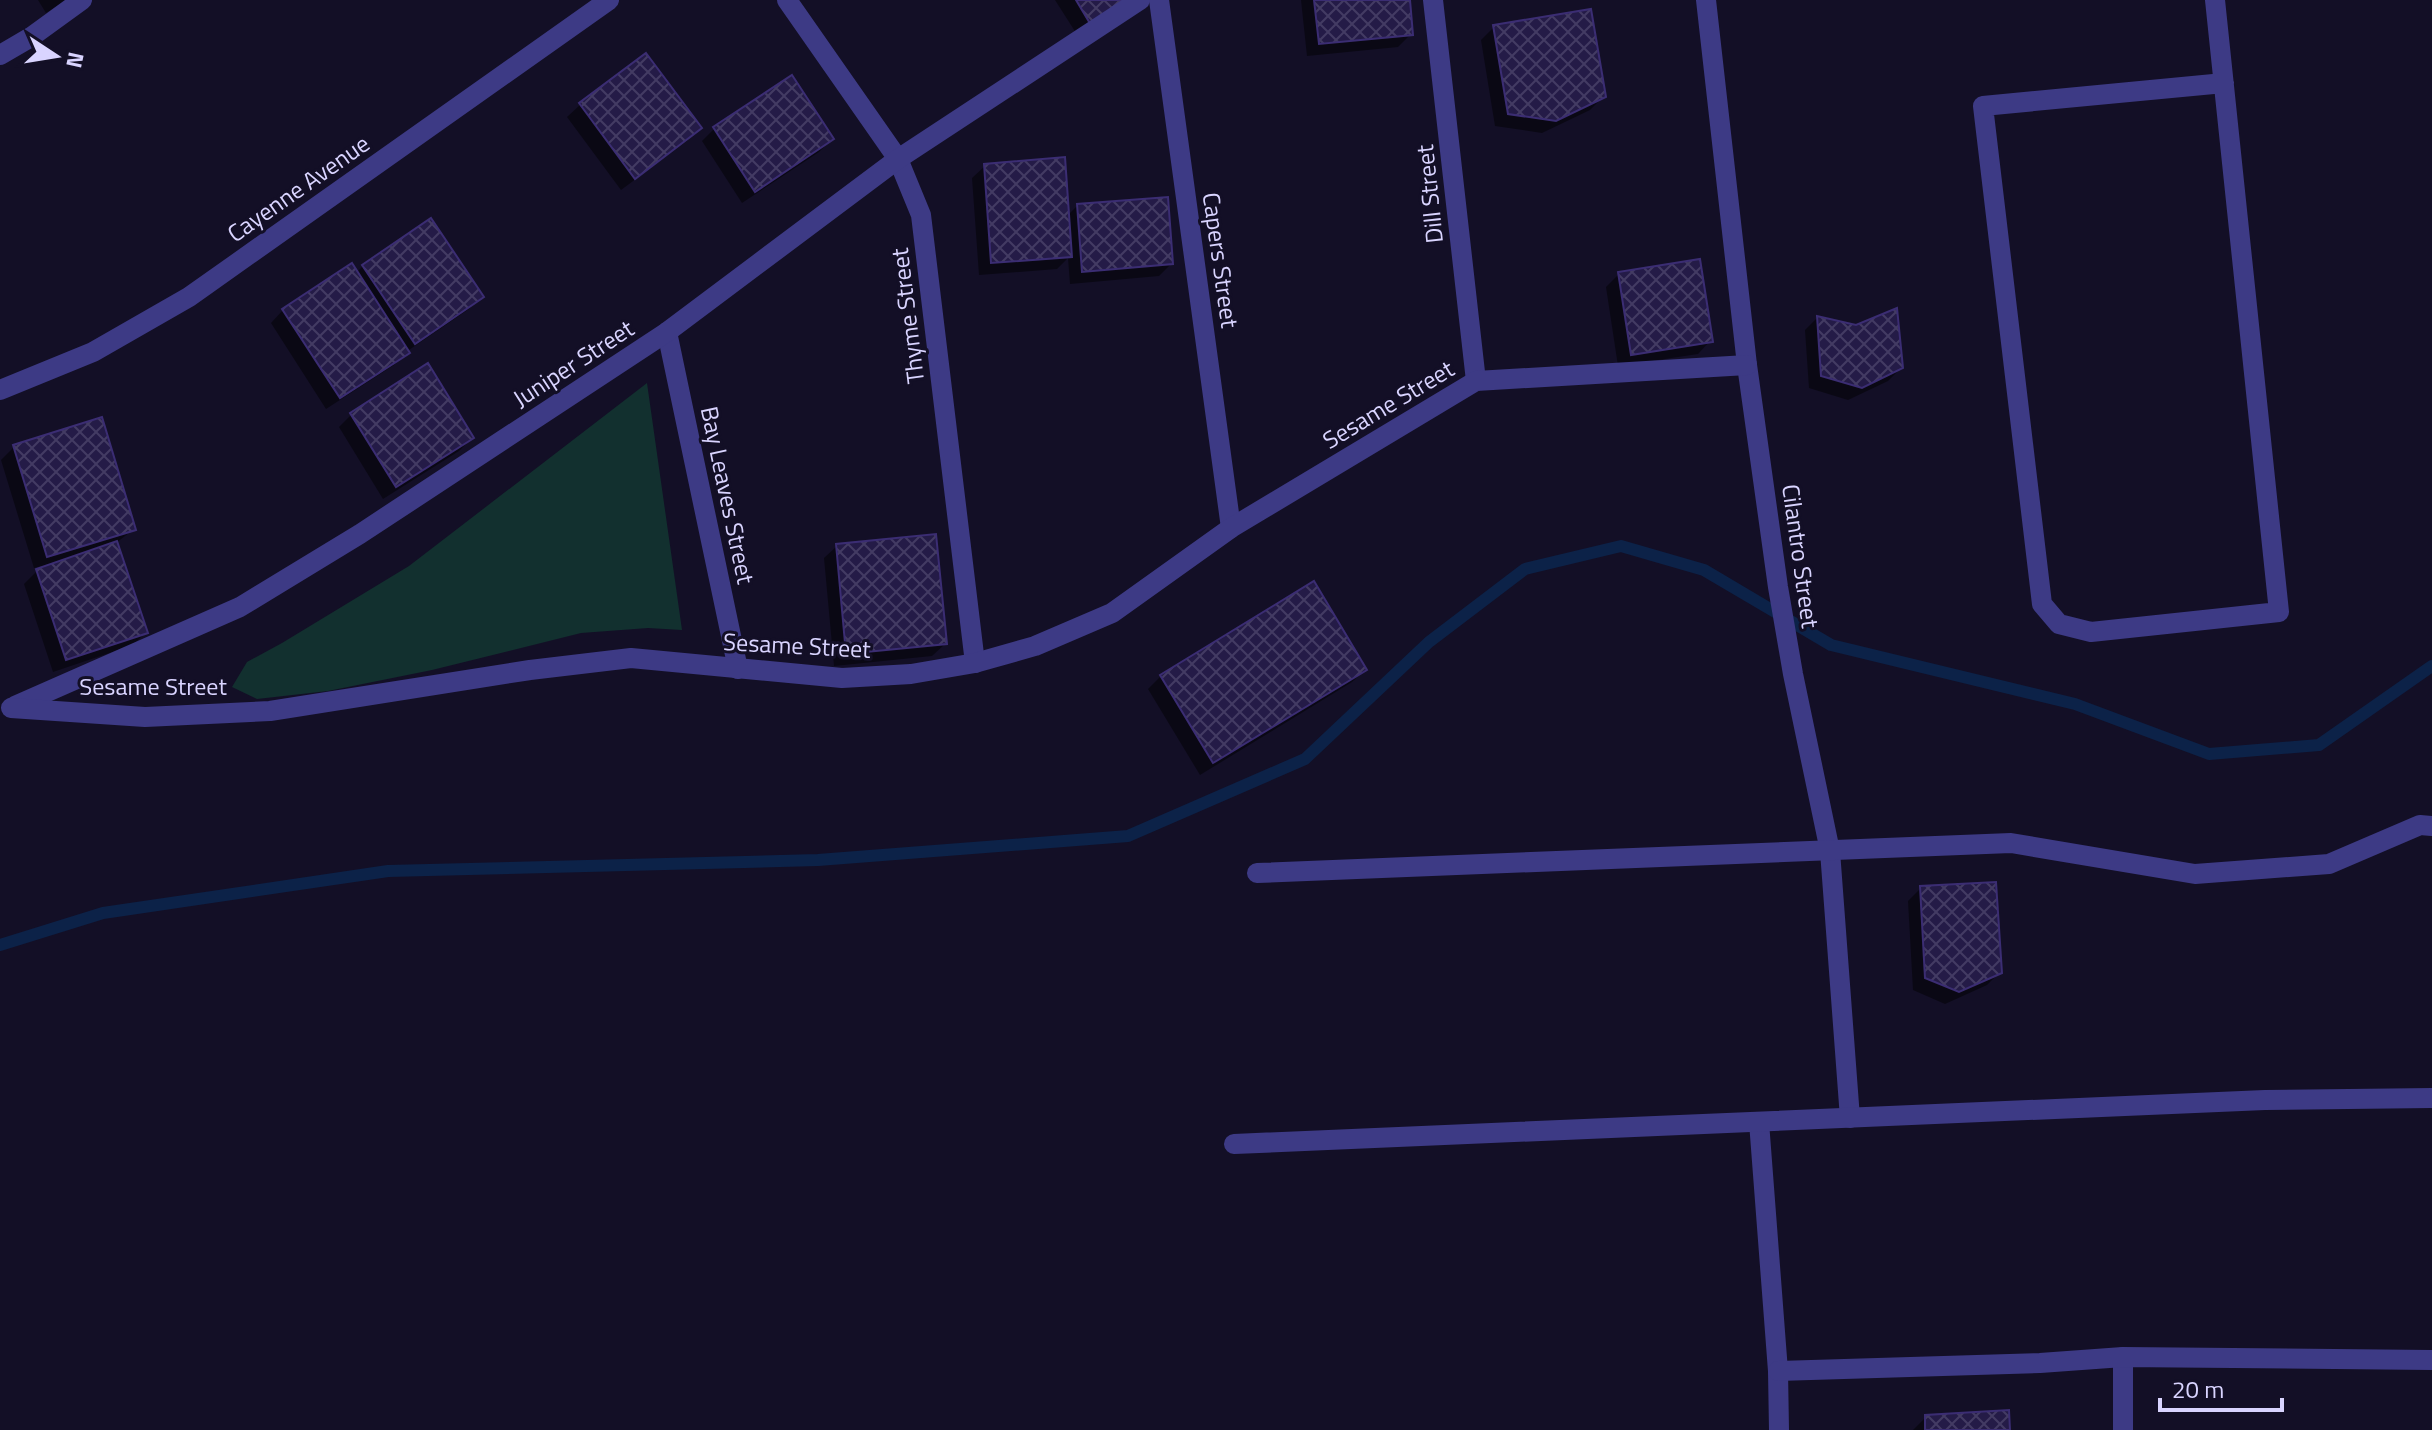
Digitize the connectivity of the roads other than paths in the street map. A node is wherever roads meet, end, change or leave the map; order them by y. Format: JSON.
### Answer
{"nodes":[{"id":1,"x":82,"y":0,"type":"edge"},
{"id":2,"x":609,"y":0,"type":"edge"},
{"id":3,"x":787,"y":0,"type":"edge"},
{"id":4,"x":1140,"y":0,"type":"edge"},
{"id":5,"x":1159,"y":0,"type":"edge"},
{"id":6,"x":1433,"y":0,"type":"edge"},
{"id":7,"x":1706,"y":0,"type":"edge"},
{"id":8,"x":2215,"y":0,"type":"edge"},
{"id":9,"x":0,"y":55,"type":"edge"},
{"id":10,"x":2224,"y":83,"type":"junction"},
{"id":11,"x":898,"y":159,"type":"junction"},
{"id":12,"x":667,"y":332,"type":"junction"},
{"id":13,"x":1747,"y":365,"type":"junction"},
{"id":14,"x":1476,"y":381,"type":"junction"},
{"id":15,"x":0,"y":390,"type":"edge"},
{"id":16,"x":1231,"y":528,"type":"junction"},
{"id":17,"x":975,"y":663,"type":"junction"},
{"id":18,"x":738,"y":669,"type":"junction"},
{"id":19,"x":5,"y":709,"type":"edge"},
{"id":20,"x":2428,"y":821,"type":"edge"},
{"id":21,"x":1830,"y":851,"type":"junction"},
{"id":22,"x":1257,"y":873,"type":"dead end"},
{"id":23,"x":2432,"y":1098,"type":"edge"},
{"id":24,"x":1850,"y":1118,"type":"junction"},
{"id":25,"x":1759,"y":1122,"type":"junction"},
{"id":26,"x":1234,"y":1144,"type":"dead end"},
{"id":27,"x":2123,"y":1357,"type":"junction"},
{"id":28,"x":2432,"y":1360,"type":"edge"},
{"id":29,"x":1778,"y":1371,"type":"junction"},
{"id":30,"x":1779,"y":1430,"type":"edge"},
{"id":31,"x":2123,"y":1430,"type":"edge"}],
"edges":[{"from":1,"to":9,"type":"street"},
{"from":2,"to":15,"type":"street","name":"Cayenne Avenue"},
{"from":3,"to":11,"type":"street","name":"Thyme Street"},
{"from":4,"to":11,"type":"street","name":"Juniper Street"},
{"from":5,"to":16,"type":"street","name":"Capers Street"},
{"from":6,"to":14,"type":"street","name":"Dill Street"},
{"from":7,"to":13,"type":"street","name":"Cilantro Street"},
{"from":8,"to":10,"type":"street"},
{"from":10,"to":10,"type":"street"},
{"from":11,"to":12,"type":"street","name":"Juniper Street"},
{"from":11,"to":17,"type":"street","name":"Thyme Street"},
{"from":12,"to":18,"type":"street","name":"Bay Leaves Street"},
{"from":12,"to":19,"type":"street","name":"Juniper Street"},
{"from":13,"to":14,"type":"street","name":"Sesame Street"},
{"from":13,"to":21,"type":"street","name":"Cilantro Street"},
{"from":14,"to":16,"type":"street","name":"Sesame Street"},
{"from":16,"to":17,"type":"street","name":"Sesame Street"},
{"from":17,"to":18,"type":"street","name":"Sesame Street"},
{"from":18,"to":19,"type":"street","name":"Sesame Street"},
{"from":20,"to":21,"type":"street"},
{"from":21,"to":22,"type":"street"},
{"from":21,"to":24,"type":"street","name":"Cilantro Street"},
{"from":23,"to":24,"type":"street"},
{"from":24,"to":25,"type":"street"},
{"from":25,"to":26,"type":"street"},
{"from":25,"to":29,"type":"street"},
{"from":27,"to":28,"type":"street"},
{"from":27,"to":29,"type":"street"},
{"from":27,"to":31,"type":"street"},
{"from":29,"to":30,"type":"street"}]}
